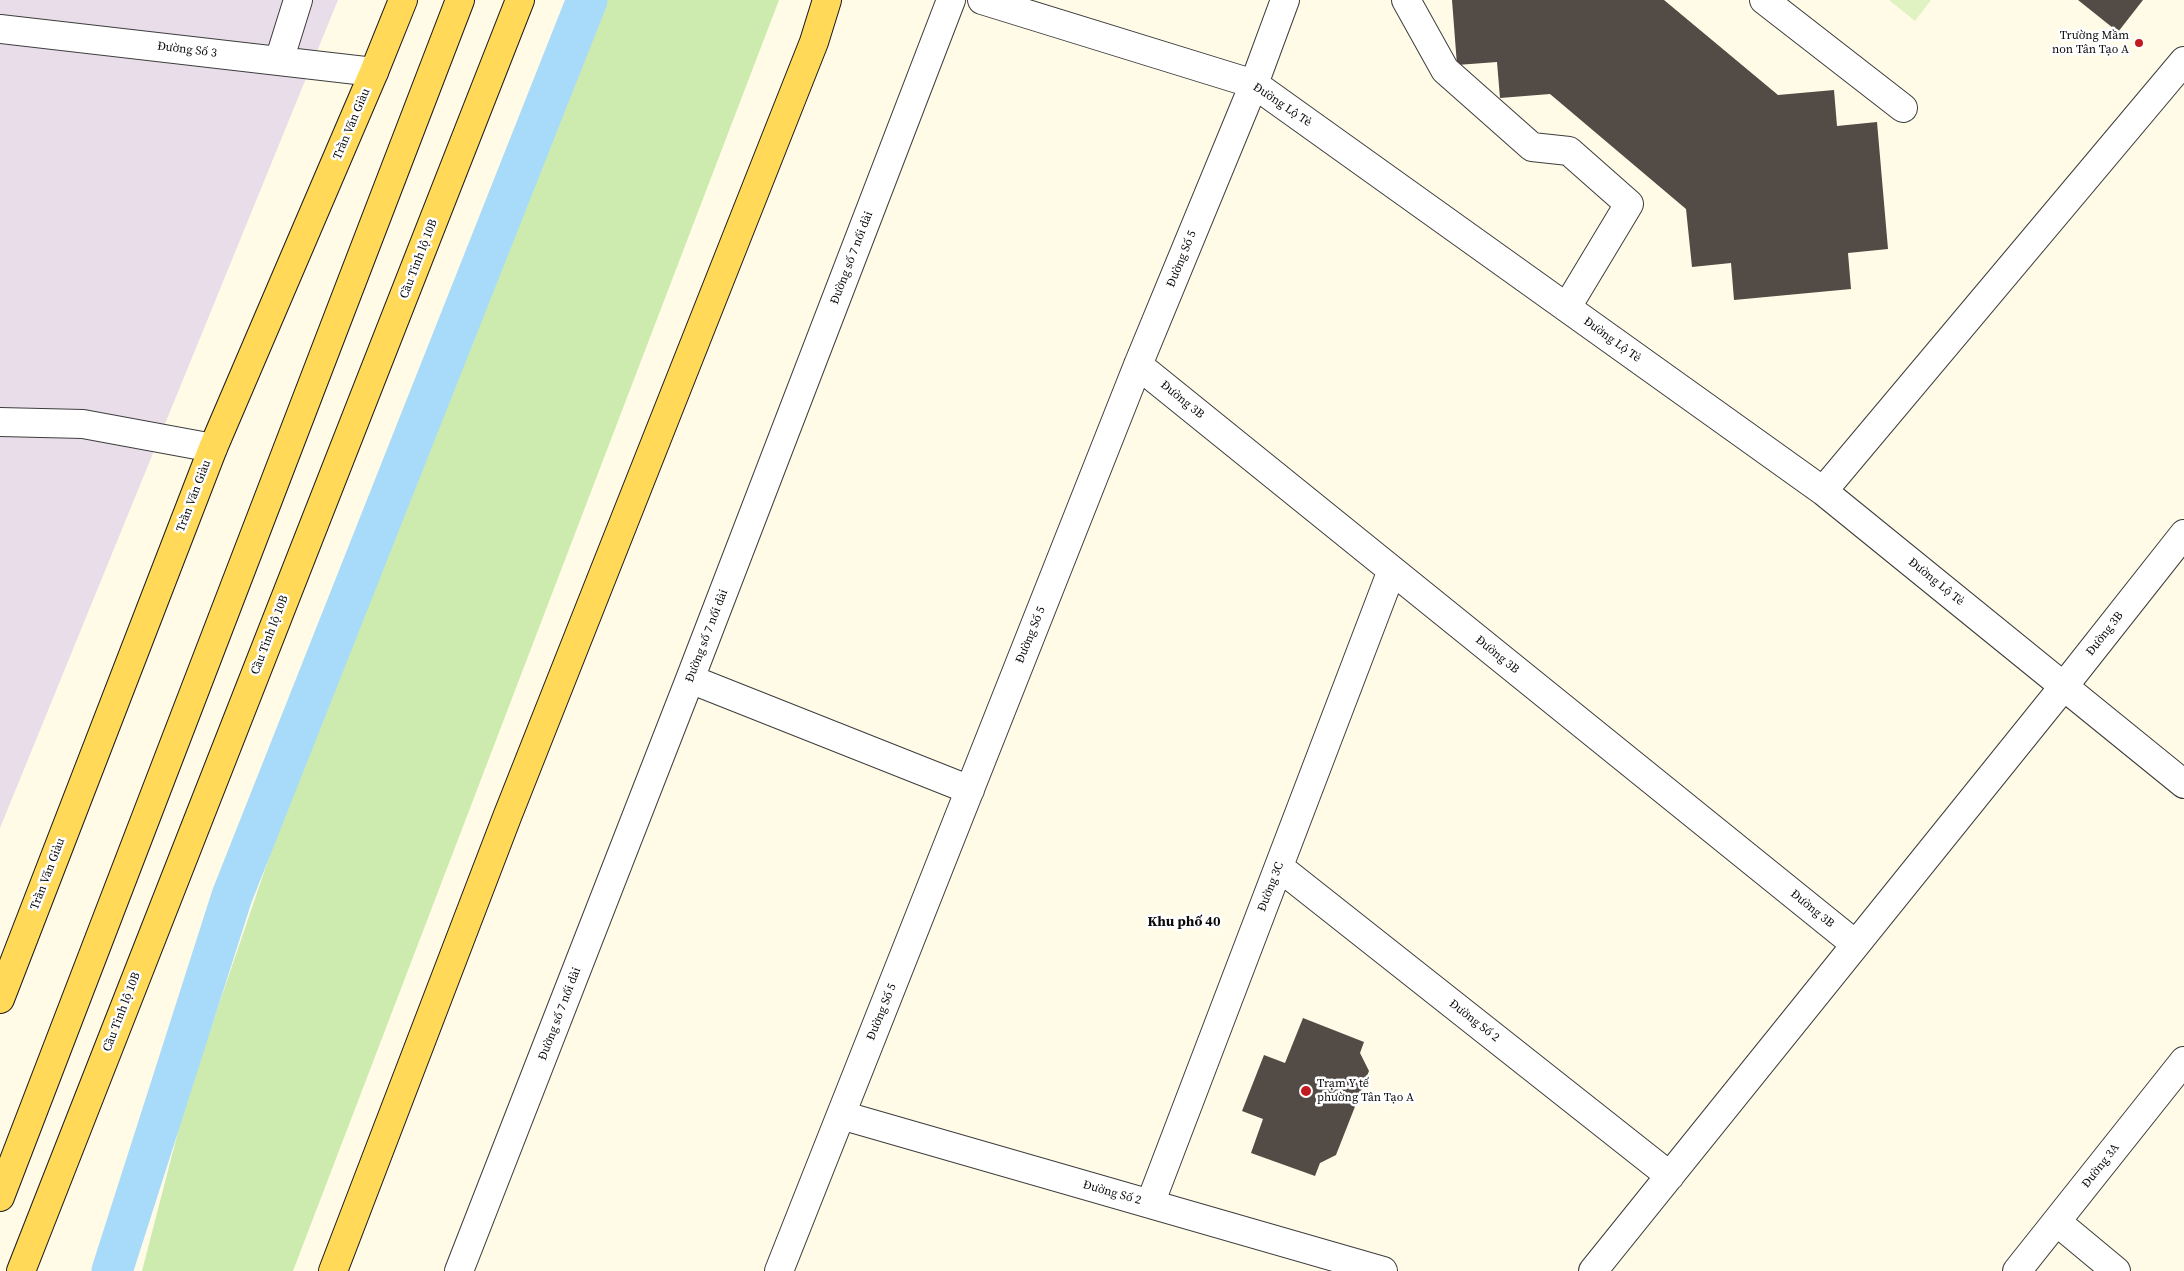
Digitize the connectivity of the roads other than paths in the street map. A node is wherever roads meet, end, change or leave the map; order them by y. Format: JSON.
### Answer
{"nodes":[{"id":1,"x":298,"y":0,"type":"edge"},
{"id":2,"x":403,"y":0,"type":"edge"},
{"id":3,"x":460,"y":0,"type":"edge"},
{"id":4,"x":520,"y":0,"type":"edge"},
{"id":5,"x":827,"y":0,"type":"edge"},
{"id":6,"x":951,"y":0,"type":"edge"},
{"id":7,"x":982,"y":0,"type":"edge"},
{"id":8,"x":1284,"y":0,"type":"edge"},
{"id":9,"x":1406,"y":0,"type":"edge"},
{"id":10,"x":1764,"y":0,"type":"edge"},
{"id":11,"x":0,"y":29,"type":"edge"},
{"id":12,"x":279,"y":61,"type":"junction"},
{"id":13,"x":2184,"y":61,"type":"edge"},
{"id":14,"x":374,"y":72,"type":"junction"},
{"id":15,"x":1254,"y":84,"type":"junction"},
{"id":16,"x":1903,"y":108,"type":"dead end"},
{"id":17,"x":1567,"y":307,"type":"junction"},
{"id":18,"x":1138,"y":366,"type":"junction"},
{"id":19,"x":0,"y":422,"type":"edge"},
{"id":20,"x":213,"y":448,"type":"junction"},
{"id":21,"x":1823,"y":490,"type":"junction"},
{"id":22,"x":2184,"y":534,"type":"edge"},
{"id":23,"x":1392,"y":570,"type":"junction"},
{"id":24,"x":690,"y":679,"type":"junction"},
{"id":25,"x":2064,"y":686,"type":"junction"},
{"id":26,"x":2184,"y":784,"type":"edge"},
{"id":27,"x":970,"y":790,"type":"junction"},
{"id":28,"x":1278,"y":867,"type":"junction"},
{"id":29,"x":1855,"y":944,"type":"junction"},
{"id":30,"x":0,"y":999,"type":"edge"},
{"id":31,"x":2184,"y":1061,"type":"edge"},
{"id":32,"x":841,"y":1115,"type":"junction"},
{"id":33,"x":1670,"y":1176,"type":"junction"},
{"id":34,"x":0,"y":1197,"type":"edge"},
{"id":35,"x":1150,"y":1204,"type":"junction"},
{"id":36,"x":2057,"y":1222,"type":"junction"},
{"id":37,"x":21,"y":1271,"type":"edge"},
{"id":38,"x":333,"y":1271,"type":"edge"},
{"id":39,"x":460,"y":1271,"type":"edge"},
{"id":40,"x":779,"y":1271,"type":"edge"},
{"id":41,"x":1383,"y":1271,"type":"edge"},
{"id":42,"x":1593,"y":1271,"type":"edge"},
{"id":43,"x":2017,"y":1271,"type":"edge"},
{"id":44,"x":2116,"y":1271,"type":"edge"}],
"edges":[{"from":1,"to":12,"type":"street"},
{"from":2,"to":14,"type":"main road","name":"Trần Văn Giàu"},
{"from":3,"to":34,"type":"main road"},
{"from":4,"to":37,"type":"main road","name":"Cầu Tỉnh lộ 10B"},
{"from":5,"to":38,"type":"main road"},
{"from":6,"to":24,"type":"street","name":"Đường số 7 nối dài"},
{"from":7,"to":15,"type":"street","name":"Đường Lộ Tẻ"},
{"from":8,"to":15,"type":"street","name":"Đường Số 5"},
{"from":9,"to":17,"type":"street"},
{"from":10,"to":16,"type":"street"},
{"from":11,"to":12,"type":"street","name":"Đường Số 3"},
{"from":12,"to":14,"type":"street","name":"Đường Số 3"},
{"from":13,"to":21,"type":"street"},
{"from":14,"to":20,"type":"main road","name":"Trần Văn Giàu"},
{"from":15,"to":17,"type":"street","name":"Đường Lộ Tẻ"},
{"from":15,"to":18,"type":"street","name":"Đường Số 5"},
{"from":17,"to":21,"type":"street","name":"Đường Lộ Tẻ"},
{"from":18,"to":23,"type":"street","name":"Đường 3B"},
{"from":18,"to":27,"type":"street","name":"Đường Số 5"},
{"from":19,"to":20,"type":"street"},
{"from":20,"to":30,"type":"main road","name":"Trần Văn Giàu"},
{"from":21,"to":25,"type":"street","name":"Đường Lộ Tẻ"},
{"from":22,"to":25,"type":"street","name":"Đường 3B"},
{"from":23,"to":28,"type":"street","name":"Đường 3C"},
{"from":23,"to":29,"type":"street","name":"Đường 3B"},
{"from":24,"to":27,"type":"street"},
{"from":24,"to":39,"type":"street","name":"Đường số 7 nối dài"},
{"from":25,"to":26,"type":"street","name":"Đường Lộ Tẻ"},
{"from":25,"to":29,"type":"street","name":"Đường 3B"},
{"from":27,"to":32,"type":"street","name":"Đường Số 5"},
{"from":28,"to":33,"type":"street","name":"Đường Số 2"},
{"from":28,"to":35,"type":"street","name":"Đường 3C"},
{"from":29,"to":33,"type":"street","name":"Đường 3B"},
{"from":31,"to":36,"type":"street","name":"Đường 3A"},
{"from":32,"to":35,"type":"street","name":"Đường Số 2"},
{"from":32,"to":40,"type":"street","name":"Đường Số 5"},
{"from":33,"to":42,"type":"street","name":"Đường 3B"},
{"from":35,"to":41,"type":"street","name":"Đường Số 2"},
{"from":36,"to":43,"type":"street","name":"Đường 3A"},
{"from":36,"to":44,"type":"street"}]}
